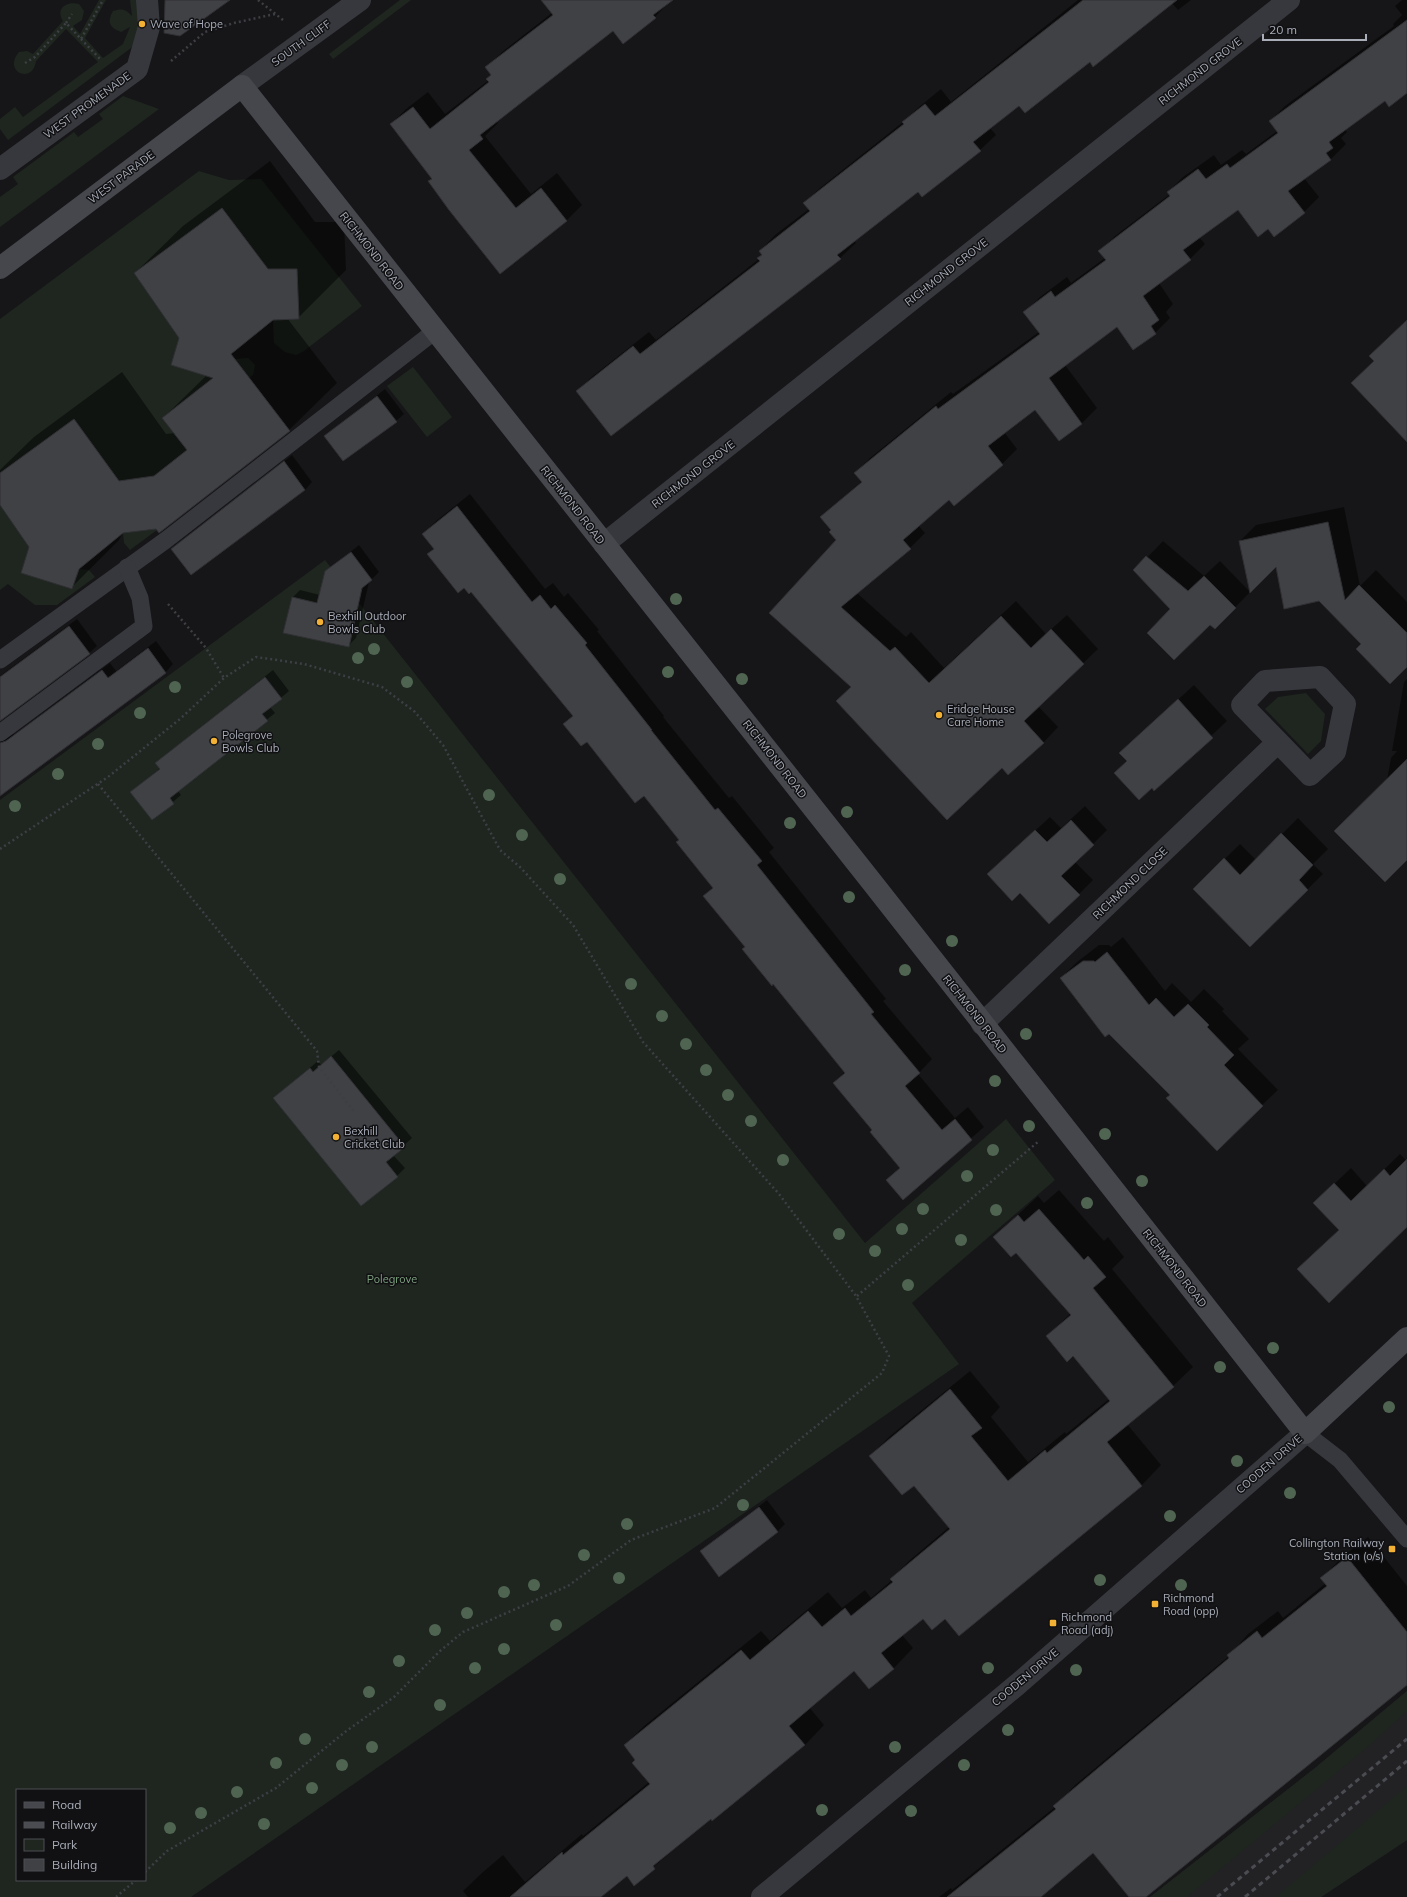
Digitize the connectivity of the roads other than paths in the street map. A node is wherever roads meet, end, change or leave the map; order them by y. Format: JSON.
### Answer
{"nodes":[{"id":1,"x":147,"y":0,"type":"edge"},
{"id":2,"x":360,"y":0,"type":"edge"},
{"id":3,"x":1289,"y":0,"type":"edge"},
{"id":4,"x":242,"y":86,"type":"junction"},
{"id":5,"x":0,"y":169,"type":"edge"},
{"id":6,"x":0,"y":268,"type":"edge"},
{"id":7,"x":435,"y":331,"type":"junction"},
{"id":8,"x":604,"y":544,"type":"junction"},
{"id":9,"x":128,"y":567,"type":"junction"},
{"id":10,"x":0,"y":660,"type":"edge"},
{"id":11,"x":0,"y":733,"type":"edge"},
{"id":12,"x":1278,"y":742,"type":"junction"},
{"id":13,"x":982,"y":1024,"type":"junction"},
{"id":14,"x":1407,"y":1338,"type":"edge"},
{"id":15,"x":1305,"y":1433,"type":"junction"},
{"id":16,"x":1407,"y":1539,"type":"edge"},
{"id":17,"x":762,"y":1897,"type":"edge"}],
"edges":[{"from":1,"to":5,"type":"street","name":"WEST PROMENADE"},
{"from":2,"to":4,"type":"street","name":"SOUTH CLIFF"},
{"from":3,"to":8,"type":"street","name":"RICHMOND GROVE"},
{"from":4,"to":6,"type":"main road","name":"WEST PARADE"},
{"from":4,"to":7,"type":"main road","name":"RICHMOND ROAD"},
{"from":7,"to":8,"type":"main road","name":"RICHMOND ROAD"},
{"from":7,"to":9,"type":"lane"},
{"from":8,"to":13,"type":"main road","name":"RICHMOND ROAD"},
{"from":9,"to":10,"type":"lane"},
{"from":9,"to":11,"type":"lane"},
{"from":12,"to":12,"type":"street"},
{"from":12,"to":13,"type":"street","name":"RICHMOND CLOSE"},
{"from":13,"to":15,"type":"main road","name":"RICHMOND ROAD"},
{"from":14,"to":15,"type":"main road","name":"COODEN DRIVE"},
{"from":15,"to":16,"type":"lane"},
{"from":15,"to":17,"type":"street","name":"COODEN DRIVE"}]}
